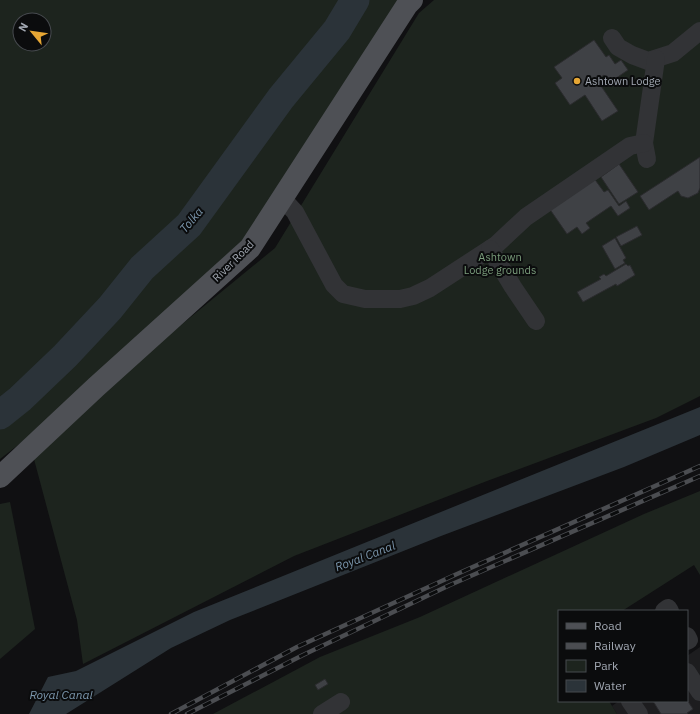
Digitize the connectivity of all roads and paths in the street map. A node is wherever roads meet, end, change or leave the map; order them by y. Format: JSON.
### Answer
{"nodes":[{"id":1,"x":412,"y":0,"type":"edge"},
{"id":2,"x":700,"y":31,"type":"edge"},
{"id":3,"x":612,"y":38,"type":"dead end"},
{"id":4,"x":656,"y":59,"type":"junction"},
{"id":5,"x":282,"y":198,"type":"junction"},
{"id":6,"x":490,"y":249,"type":"junction"},
{"id":7,"x":536,"y":321,"type":"dead end"},
{"id":8,"x":0,"y":476,"type":"edge"},
{"id":9,"x":700,"y":664,"type":"edge"},
{"id":10,"x":688,"y":672,"type":"edge"},
{"id":11,"x":688,"y":674,"type":"edge"},
{"id":12,"x":700,"y":692,"type":"edge"},
{"id":13,"x":341,"y":702,"type":"dead end"},
{"id":14,"x":322,"y":714,"type":"edge"}],
"edges":[{"from":1,"to":5,"type":"main road","name":"River Road"},
{"from":2,"to":4,"type":"street"},
{"from":3,"to":4,"type":"street"},
{"from":4,"to":6,"type":"street"},
{"from":5,"to":6,"type":"street"},
{"from":5,"to":8,"type":"main road","name":"River Road"},
{"from":6,"to":7,"type":"street"},
{"from":9,"to":10,"type":"street"},
{"from":11,"to":12,"type":"street"},
{"from":13,"to":14,"type":"street"}]}
